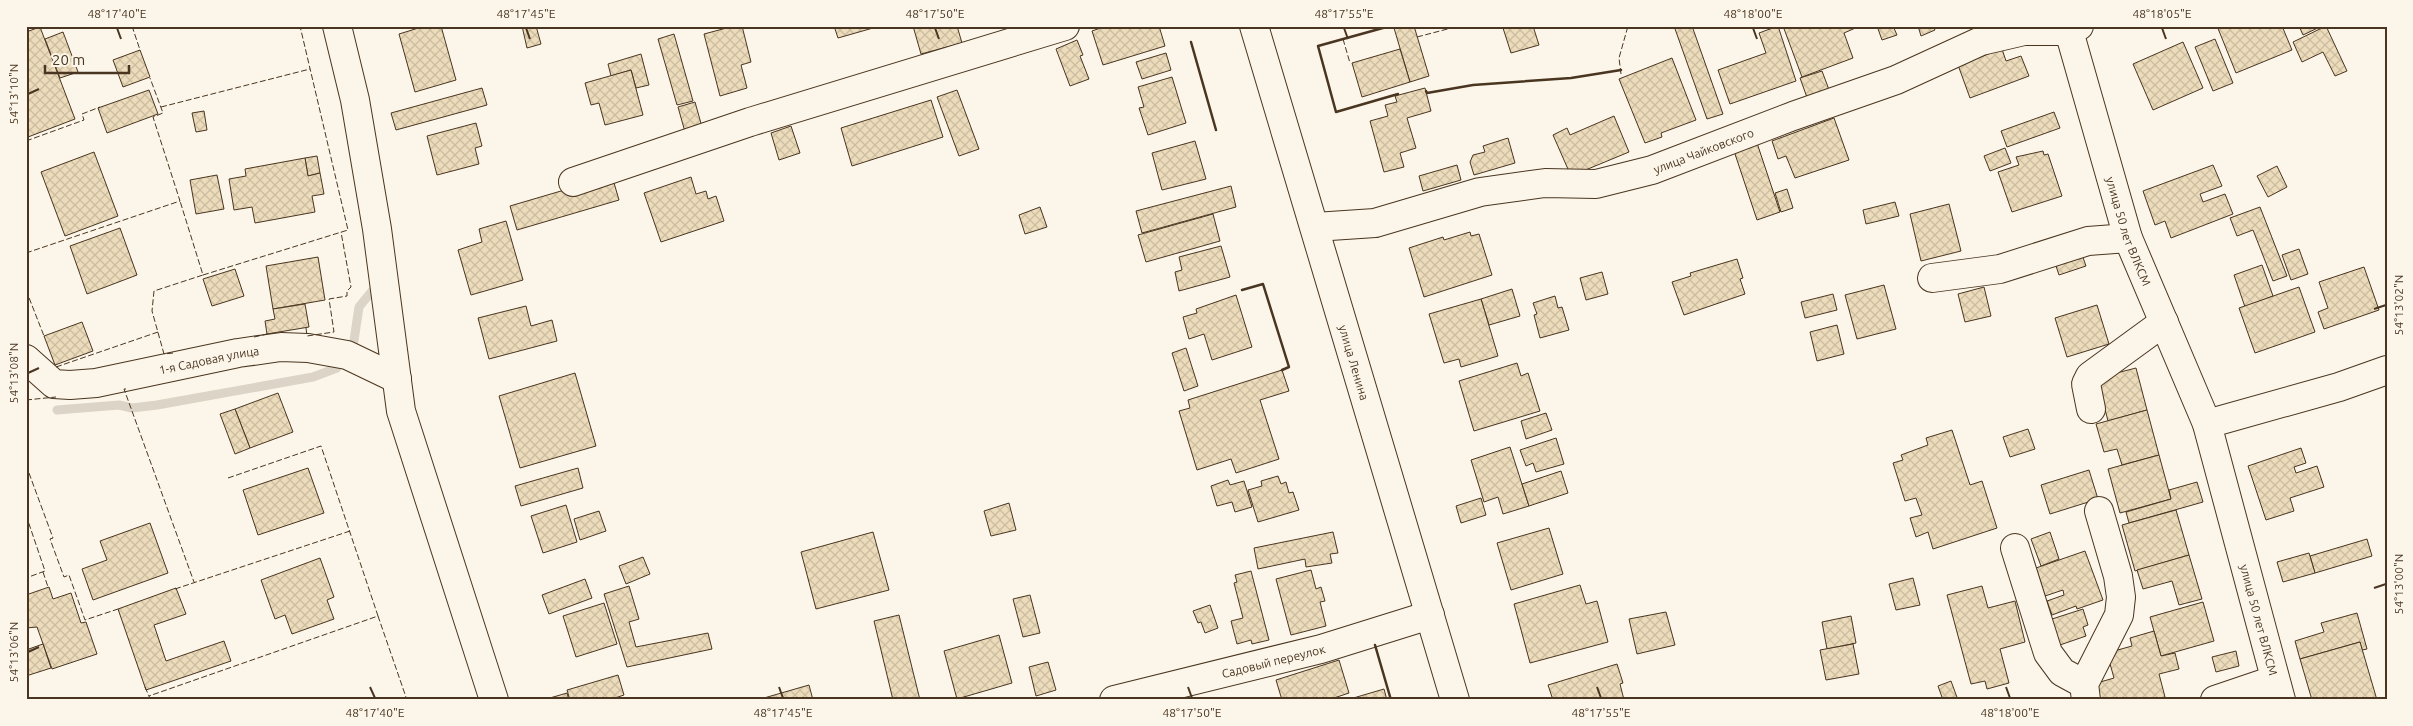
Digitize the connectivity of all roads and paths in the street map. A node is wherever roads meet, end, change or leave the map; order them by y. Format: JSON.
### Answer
{"nodes":[{"id":1,"x":337,"y":26,"type":"edge"},
{"id":2,"x":1065,"y":26,"type":"edge"},
{"id":3,"x":1254,"y":26,"type":"edge"},
{"id":4,"x":2074,"y":29,"type":"edge"},
{"id":5,"x":573,"y":182,"type":"dead end"},
{"id":6,"x":1315,"y":227,"type":"junction"},
{"id":7,"x":2128,"y":238,"type":"junction"},
{"id":8,"x":1932,"y":278,"type":"dead end"},
{"id":9,"x":2164,"y":322,"type":"junction"},
{"id":10,"x":26,"y":359,"type":"edge"},
{"id":11,"x":2387,"y":370,"type":"edge"},
{"id":12,"x":397,"y":379,"type":"junction"},
{"id":13,"x":2091,"y":409,"type":"dead end"},
{"id":14,"x":2207,"y":424,"type":"junction"},
{"id":15,"x":2099,"y":511,"type":"dead end"},
{"id":16,"x":2015,"y":548,"type":"dead end"},
{"id":17,"x":1430,"y":615,"type":"junction"},
{"id":18,"x":2277,"y":690,"type":"edge"},
{"id":19,"x":2085,"y":692,"type":"edge"},
{"id":20,"x":494,"y":700,"type":"edge"},
{"id":21,"x":1114,"y":700,"type":"edge"},
{"id":22,"x":1455,"y":700,"type":"edge"},
{"id":23,"x":2215,"y":700,"type":"edge"}],
"edges":[{"from":1,"to":12,"type":"street"},
{"from":2,"to":5,"type":"street"},
{"from":3,"to":6,"type":"street","name":"улица Ленина"},
{"from":4,"to":6,"type":"street","name":"улица Чайковского"},
{"from":4,"to":7,"type":"street","name":"улица 50 лет ВЛКСМ"},
{"from":6,"to":17,"type":"street","name":"улица Ленина"},
{"from":7,"to":8,"type":"street"},
{"from":7,"to":9,"type":"street","name":"улица 50 лет ВЛКСМ"},
{"from":9,"to":13,"type":"street"},
{"from":9,"to":14,"type":"street","name":"улица 50 лет ВЛКСМ"},
{"from":10,"to":12,"type":"street","name":"1-я Садовая улица"},
{"from":11,"to":14,"type":"street"},
{"from":12,"to":20,"type":"street"},
{"from":14,"to":18,"type":"street","name":"улица 50 лет ВЛКСМ"},
{"from":15,"to":19,"type":"street"},
{"from":16,"to":19,"type":"street"},
{"from":17,"to":21,"type":"street","name":"Садовый переулок"},
{"from":17,"to":22,"type":"street","name":"улица Ленина"},
{"from":18,"to":23,"type":"street"}]}
